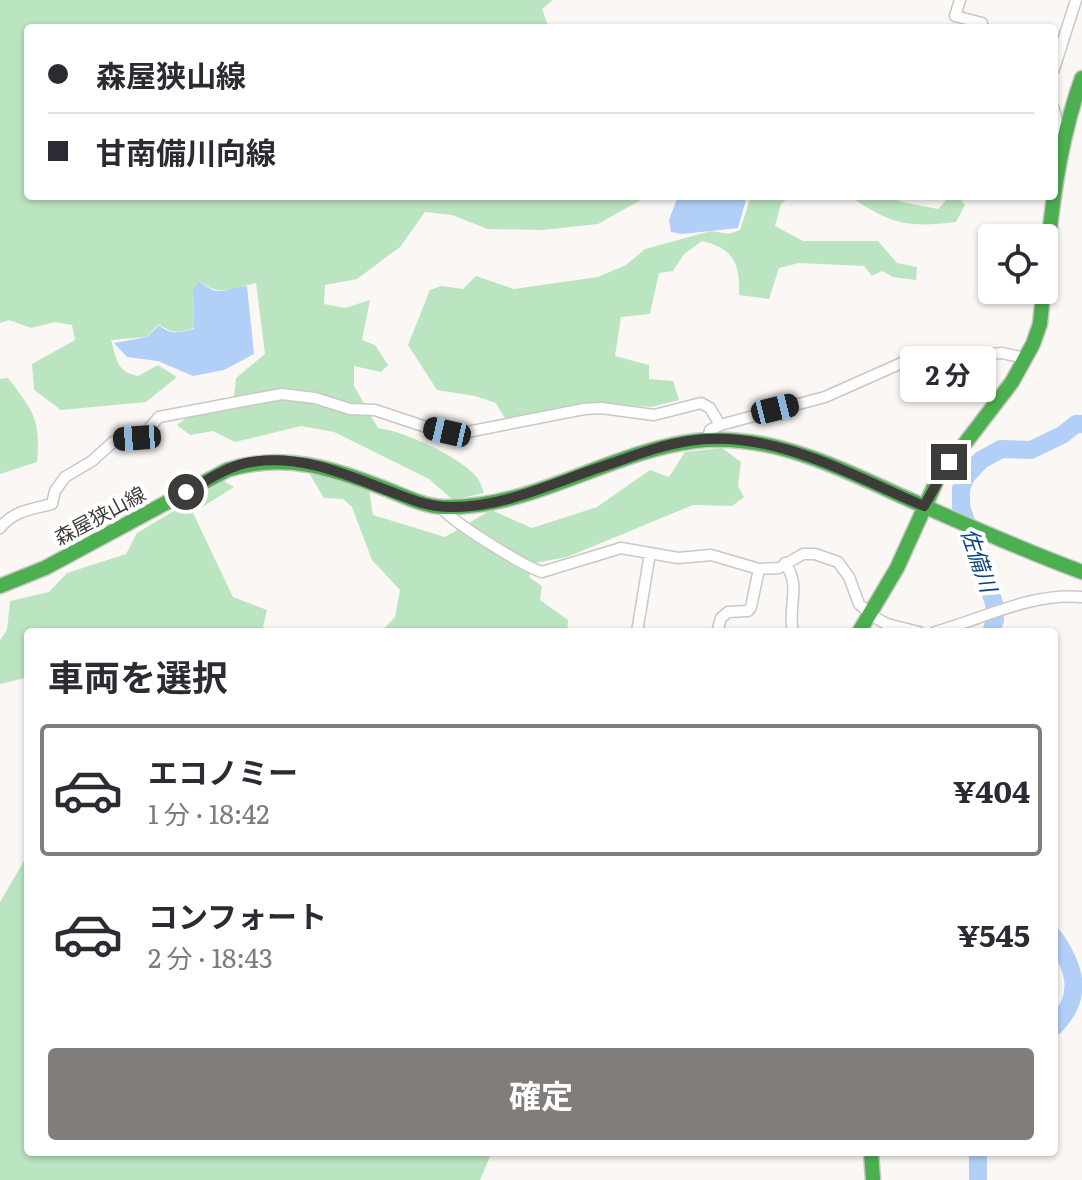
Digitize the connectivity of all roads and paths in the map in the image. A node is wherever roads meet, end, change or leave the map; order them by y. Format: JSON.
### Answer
{"nodes":[{"id":1,"x":960,"y":0,"type":"edge"},
{"id":2,"x":1076,"y":0,"type":"edge"},
{"id":3,"x":982,"y":23,"type":"dead end"},
{"id":4,"x":1058,"y":56,"type":"edge"},
{"id":5,"x":1082,"y":78,"type":"edge"},
{"id":6,"x":1058,"y":128,"type":"edge"},
{"id":7,"x":1061,"y":143,"type":"junction"},
{"id":8,"x":1058,"y":169,"type":"edge"},
{"id":9,"x":1054,"y":200,"type":"edge"},
{"id":10,"x":1025,"y":358,"type":"junction"},
{"id":11,"x":720,"y":425,"type":"junction"},
{"id":12,"x":708,"y":439,"type":"junction"},
{"id":13,"x":924,"y":506,"type":"junction"},
{"id":14,"x":441,"y":507,"type":"junction"},
{"id":15,"x":0,"y":528,"type":"edge"},
{"id":16,"x":650,"y":553,"type":"junction"},
{"id":17,"x":785,"y":563,"type":"junction"},
{"id":18,"x":759,"y":569,"type":"junction"},
{"id":19,"x":1082,"y":572,"type":"edge"},
{"id":20,"x":0,"y":586,"type":"edge"},
{"id":21,"x":1082,"y":597,"type":"edge"},
{"id":22,"x":868,"y":612,"type":"junction"},
{"id":23,"x":638,"y":628,"type":"edge"},
{"id":24,"x":718,"y":628,"type":"edge"},
{"id":25,"x":792,"y":628,"type":"edge"},
{"id":26,"x":861,"y":628,"type":"edge"},
{"id":27,"x":903,"y":628,"type":"edge"},
{"id":28,"x":947,"y":628,"type":"edge"},
{"id":29,"x":871,"y":1156,"type":"edge"},
{"id":30,"x":873,"y":1180,"type":"edge"}],
"edges":[{"from":1,"to":3,"type":"street"},
{"from":2,"to":4,"type":"street"},
{"from":5,"to":7,"type":"main road"},
{"from":6,"to":7,"type":"street"},
{"from":7,"to":8,"type":"main road"},
{"from":9,"to":10,"type":"main road"},
{"from":10,"to":11,"type":"street"},
{"from":10,"to":13,"type":"main road"},
{"from":11,"to":12,"type":"street"},
{"from":11,"to":15,"type":"street"},
{"from":12,"to":13,"type":"main road","name":"森屋狭山線"},
{"from":12,"to":14,"type":"main road","name":"森屋狭山線"},
{"from":13,"to":19,"type":"main road","name":"森屋狭山線"},
{"from":13,"to":22,"type":"main road"},
{"from":14,"to":16,"type":"street"},
{"from":14,"to":20,"type":"main road","name":"森屋狭山線"},
{"from":16,"to":18,"type":"street"},
{"from":16,"to":23,"type":"street"},
{"from":17,"to":18,"type":"street"},
{"from":17,"to":22,"type":"street"},
{"from":17,"to":25,"type":"street"},
{"from":18,"to":24,"type":"street"},
{"from":21,"to":28,"type":"street"},
{"from":22,"to":26,"type":"main road"},
{"from":22,"to":27,"type":"street"},
{"from":29,"to":30,"type":"main road"}]}
